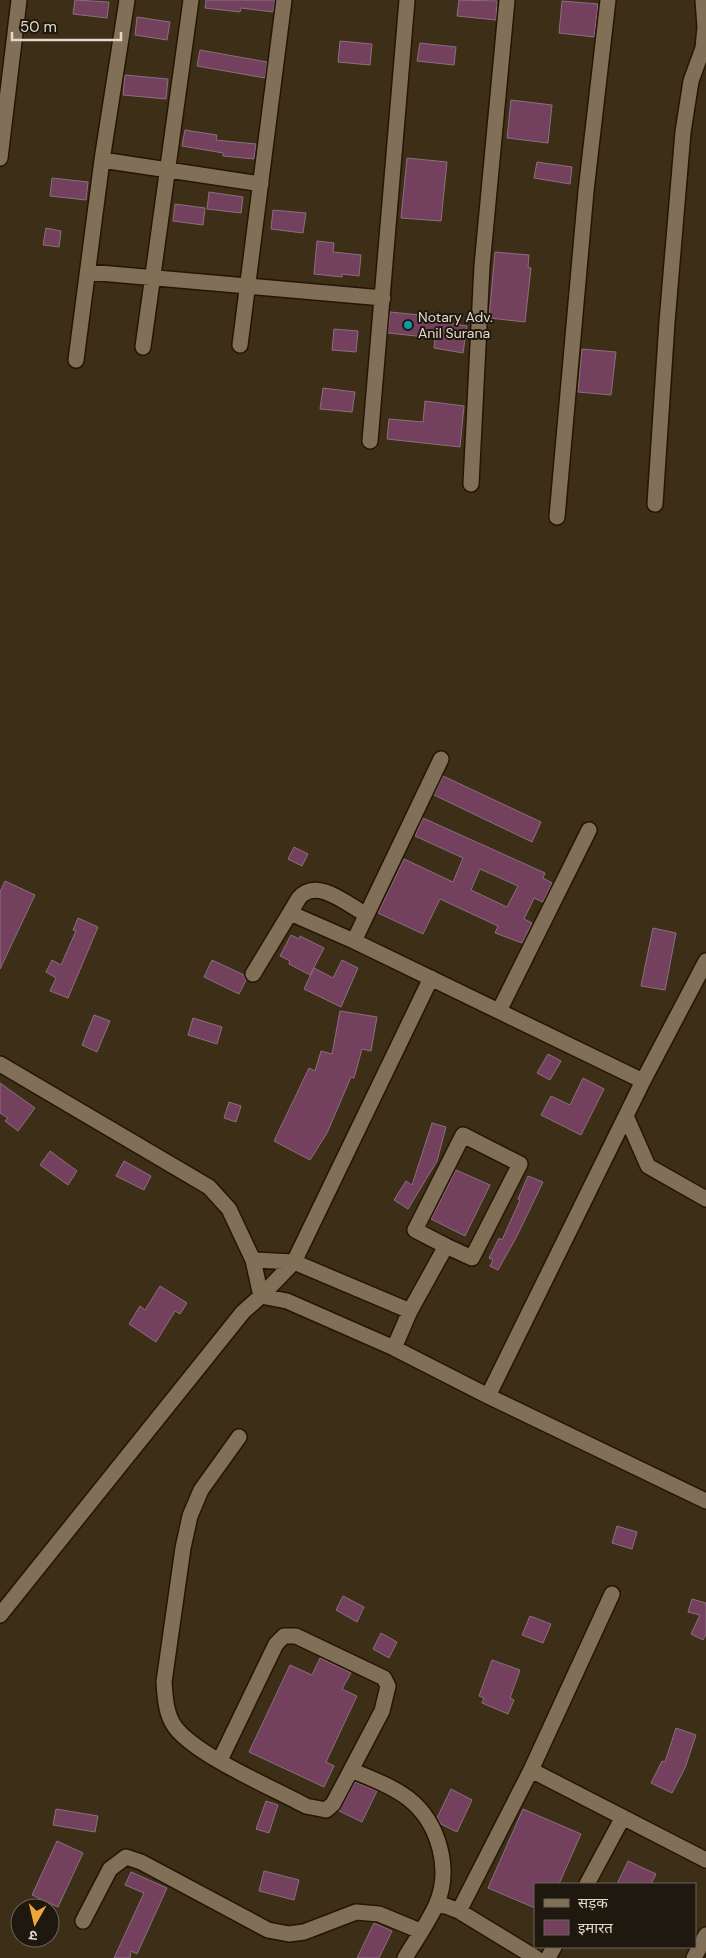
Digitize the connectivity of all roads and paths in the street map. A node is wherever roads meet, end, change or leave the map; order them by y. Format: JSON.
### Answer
{"nodes":[{"id":1,"x":19,"y":0,"type":"edge"},
{"id":2,"x":127,"y":0,"type":"edge"},
{"id":3,"x":191,"y":0,"type":"edge"},
{"id":4,"x":284,"y":0,"type":"edge"},
{"id":5,"x":407,"y":0,"type":"edge"},
{"id":6,"x":507,"y":0,"type":"edge"},
{"id":7,"x":608,"y":0,"type":"edge"},
{"id":8,"x":703,"y":0,"type":"edge"},
{"id":9,"x":0,"y":158,"type":"edge"},
{"id":10,"x":102,"y":160,"type":"junction"},
{"id":11,"x":166,"y":169,"type":"junction"},
{"id":12,"x":260,"y":184,"type":"junction"},
{"id":13,"x":88,"y":272,"type":"junction"},
{"id":14,"x":152,"y":278,"type":"junction"},
{"id":15,"x":248,"y":286,"type":"junction"},
{"id":16,"x":383,"y":298,"type":"junction"},
{"id":17,"x":240,"y":345,"type":"dead end"},
{"id":18,"x":143,"y":347,"type":"dead end"},
{"id":19,"x":76,"y":360,"type":"dead end"},
{"id":20,"x":370,"y":441,"type":"dead end"},
{"id":21,"x":471,"y":484,"type":"dead end"},
{"id":22,"x":655,"y":504,"type":"dead end"},
{"id":23,"x":557,"y":517,"type":"dead end"},
{"id":24,"x":441,"y":759,"type":"dead end"},
{"id":25,"x":589,"y":830,"type":"dead end"},
{"id":26,"x":290,"y":913,"type":"junction"},
{"id":27,"x":365,"y":914,"type":"junction"},
{"id":28,"x":354,"y":941,"type":"junction"},
{"id":29,"x":706,"y":961,"type":"edge"},
{"id":30,"x":253,"y":974,"type":"dead end"},
{"id":31,"x":431,"y":978,"type":"junction"},
{"id":32,"x":499,"y":1011,"type":"junction"},
{"id":33,"x":0,"y":1064,"type":"edge"},
{"id":34,"x":643,"y":1081,"type":"junction"},
{"id":35,"x":626,"y":1116,"type":"junction"},
{"id":36,"x":706,"y":1199,"type":"edge"},
{"id":37,"x":446,"y":1246,"type":"junction"},
{"id":38,"x":253,"y":1260,"type":"junction"},
{"id":39,"x":294,"y":1262,"type":"junction"},
{"id":40,"x":261,"y":1296,"type":"junction"},
{"id":41,"x":410,"y":1311,"type":"junction"},
{"id":42,"x":394,"y":1348,"type":"junction"},
{"id":43,"x":488,"y":1396,"type":"junction"},
{"id":44,"x":239,"y":1437,"type":"dead end"},
{"id":45,"x":706,"y":1501,"type":"edge"},
{"id":46,"x":612,"y":1594,"type":"dead end"},
{"id":47,"x":0,"y":1615,"type":"edge"},
{"id":48,"x":220,"y":1760,"type":"junction"},
{"id":49,"x":351,"y":1770,"type":"junction"},
{"id":50,"x":531,"y":1770,"type":"junction"},
{"id":51,"x":623,"y":1818,"type":"junction"},
{"id":52,"x":706,"y":1860,"type":"edge"},
{"id":53,"x":588,"y":1883,"type":"edge"},
{"id":54,"x":436,"y":1906,"type":"junction"},
{"id":55,"x":459,"y":1911,"type":"junction"},
{"id":56,"x":83,"y":1922,"type":"dead end"},
{"id":57,"x":420,"y":1931,"type":"junction"},
{"id":58,"x":706,"y":1935,"type":"edge"},
{"id":59,"x":405,"y":1958,"type":"edge"},
{"id":60,"x":536,"y":1958,"type":"edge"},
{"id":61,"x":694,"y":1958,"type":"edge"}],
"edges":[{"from":1,"to":9,"type":"street"},
{"from":2,"to":10,"type":"street"},
{"from":3,"to":11,"type":"street"},
{"from":4,"to":12,"type":"street"},
{"from":5,"to":16,"type":"street"},
{"from":6,"to":21,"type":"street"},
{"from":7,"to":23,"type":"street"},
{"from":8,"to":22,"type":"street"},
{"from":10,"to":11,"type":"street"},
{"from":10,"to":13,"type":"street"},
{"from":11,"to":12,"type":"street"},
{"from":11,"to":14,"type":"street"},
{"from":12,"to":15,"type":"street"},
{"from":13,"to":14,"type":"street"},
{"from":13,"to":19,"type":"street"},
{"from":14,"to":15,"type":"street"},
{"from":14,"to":18,"type":"street"},
{"from":15,"to":16,"type":"street"},
{"from":15,"to":17,"type":"street"},
{"from":16,"to":20,"type":"street"},
{"from":24,"to":27,"type":"street"},
{"from":25,"to":32,"type":"street"},
{"from":26,"to":27,"type":"street"},
{"from":26,"to":28,"type":"street"},
{"from":26,"to":30,"type":"street"},
{"from":27,"to":28,"type":"street"},
{"from":28,"to":31,"type":"street"},
{"from":29,"to":34,"type":"street"},
{"from":31,"to":32,"type":"street"},
{"from":31,"to":39,"type":"street"},
{"from":32,"to":34,"type":"street"},
{"from":33,"to":38,"type":"street"},
{"from":34,"to":35,"type":"street"},
{"from":35,"to":36,"type":"street"},
{"from":35,"to":43,"type":"street"},
{"from":37,"to":37,"type":"street"},
{"from":37,"to":41,"type":"street"},
{"from":38,"to":39,"type":"street"},
{"from":38,"to":40,"type":"street"},
{"from":39,"to":40,"type":"street"},
{"from":39,"to":41,"type":"street"},
{"from":40,"to":42,"type":"street"},
{"from":40,"to":47,"type":"street"},
{"from":41,"to":42,"type":"street"},
{"from":42,"to":43,"type":"street"},
{"from":43,"to":45,"type":"street"},
{"from":44,"to":48,"type":"street"},
{"from":46,"to":50,"type":"street"},
{"from":48,"to":49,"type":"street"},
{"from":48,"to":49,"type":"street"},
{"from":49,"to":54,"type":"street"},
{"from":50,"to":51,"type":"street"},
{"from":50,"to":55,"type":"street"},
{"from":51,"to":52,"type":"street"},
{"from":51,"to":53,"type":"street"},
{"from":54,"to":55,"type":"street"},
{"from":54,"to":57,"type":"street"},
{"from":55,"to":60,"type":"street"},
{"from":56,"to":57,"type":"street"},
{"from":57,"to":59,"type":"street"},
{"from":58,"to":61,"type":"street"}]}
